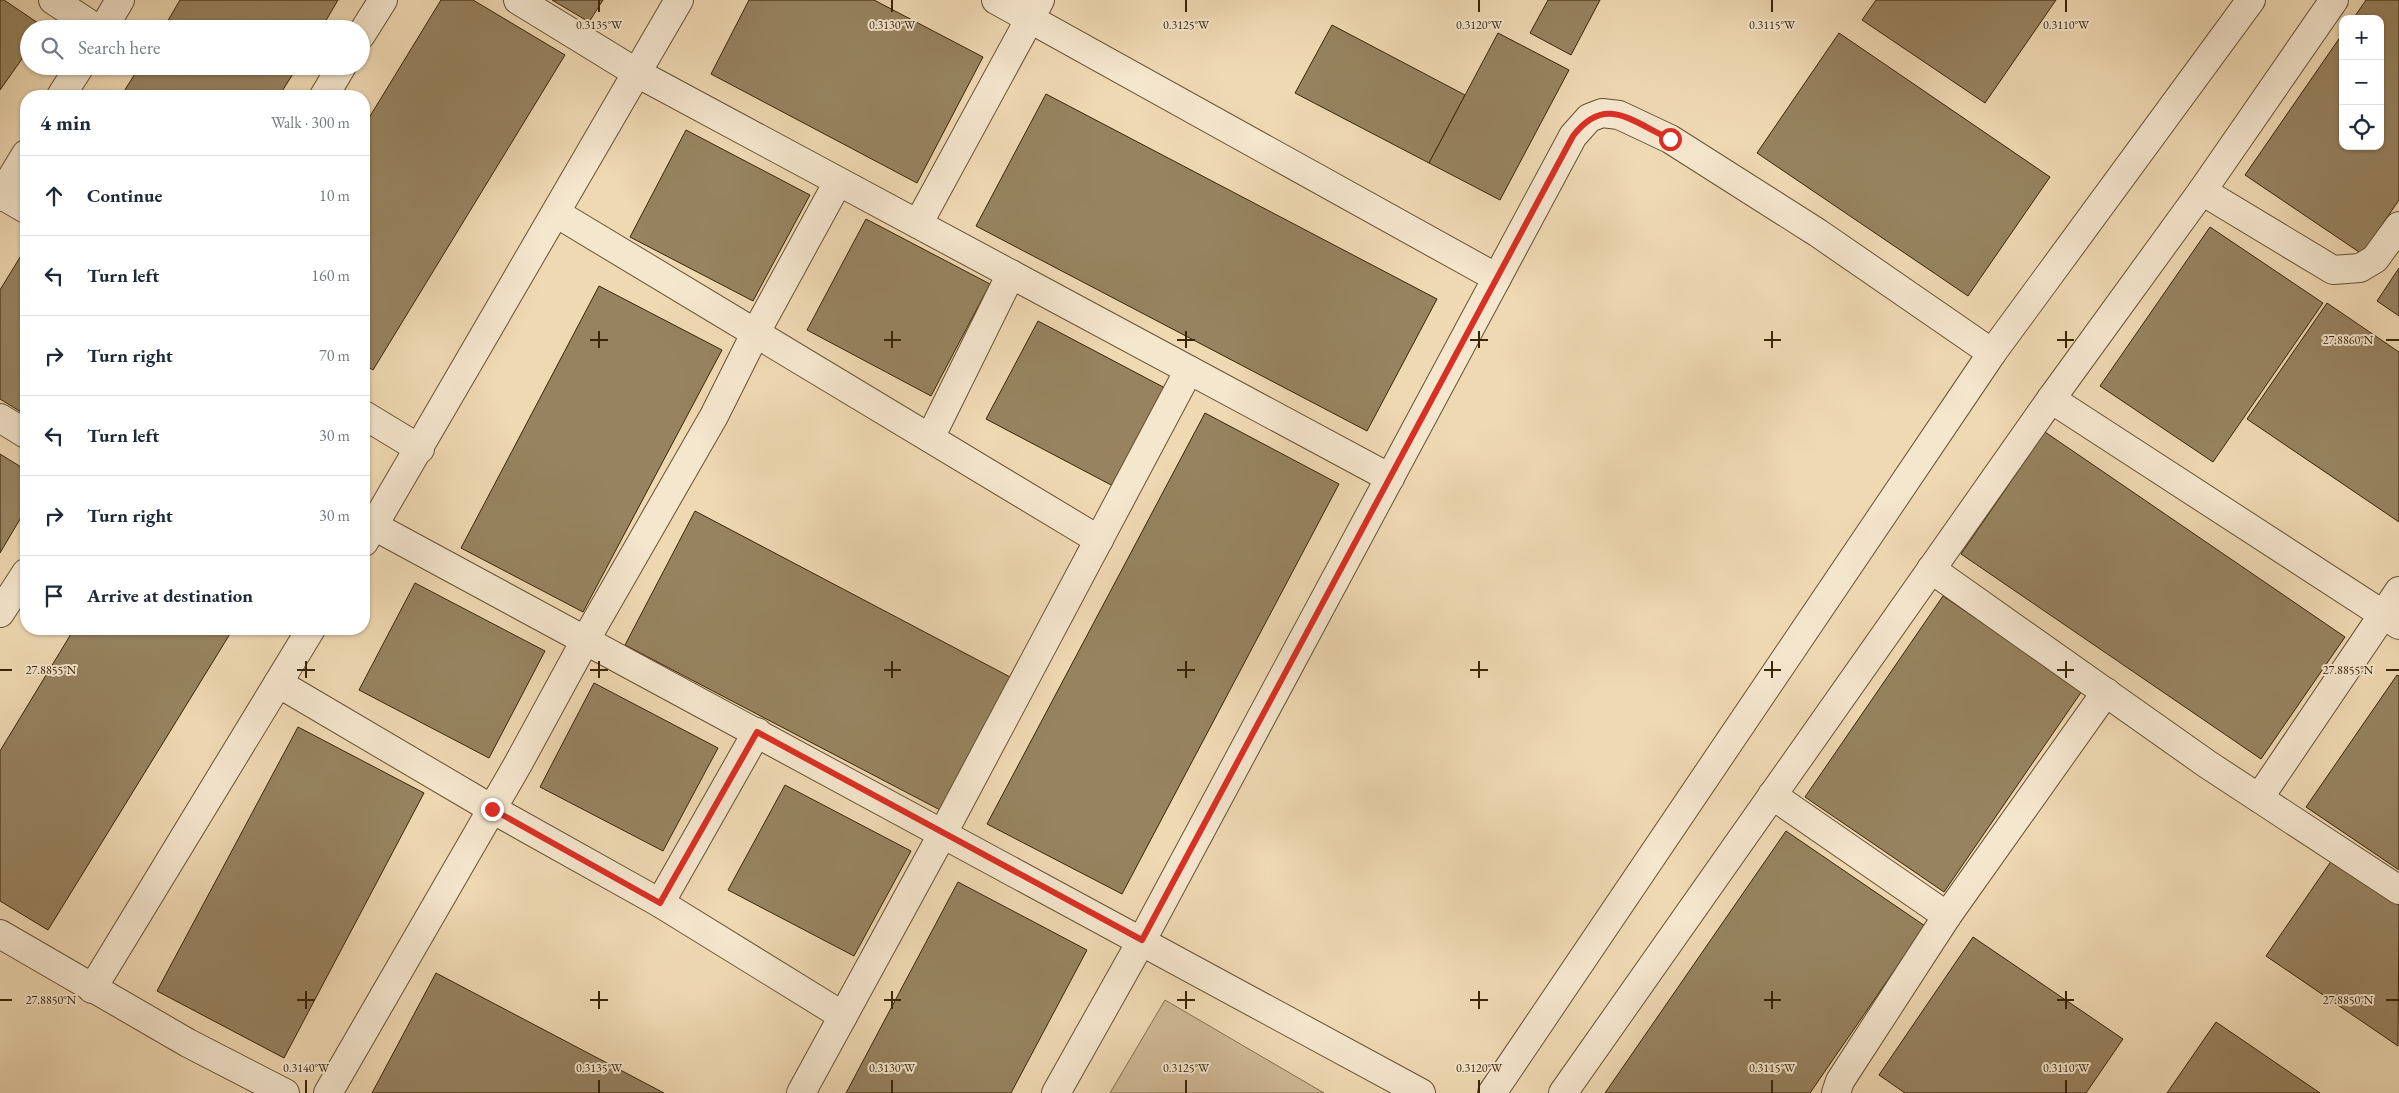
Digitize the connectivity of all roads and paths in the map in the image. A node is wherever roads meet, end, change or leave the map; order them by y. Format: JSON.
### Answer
{"nodes":[{"id":1,"x":53,"y":0,"type":"edge"},
{"id":2,"x":120,"y":0,"type":"edge"},
{"id":3,"x":383,"y":0,"type":"edge"},
{"id":4,"x":518,"y":0,"type":"edge"},
{"id":5,"x":678,"y":0,"type":"edge"},
{"id":6,"x":996,"y":0,"type":"edge"},
{"id":7,"x":2251,"y":0,"type":"edge"},
{"id":8,"x":2334,"y":0,"type":"edge"},
{"id":9,"x":1034,"y":9,"type":"edge"},
{"id":10,"x":83,"y":20,"type":"edge"},
{"id":11,"x":108,"y":20,"type":"edge"},
{"id":12,"x":370,"y":21,"type":"edge"},
{"id":13,"x":637,"y":73,"type":"junction"},
{"id":14,"x":75,"y":75,"type":"edge"},
{"id":15,"x":337,"y":75,"type":"edge"},
{"id":16,"x":66,"y":90,"type":"edge"},
{"id":17,"x":328,"y":90,"type":"edge"},
{"id":18,"x":20,"y":163,"type":"edge"},
{"id":19,"x":838,"y":182,"type":"junction"},
{"id":20,"x":2202,"y":191,"type":"junction"},
{"id":21,"x":0,"y":195,"type":"edge"},
{"id":22,"x":20,"y":207,"type":"edge"},
{"id":23,"x":556,"y":213,"type":"junction"},
{"id":24,"x":918,"y":224,"type":"junction"},
{"id":25,"x":2399,"y":226,"type":"edge"},
{"id":26,"x":1011,"y":274,"type":"junction"},
{"id":27,"x":1497,"y":278,"type":"junction"},
{"id":28,"x":756,"y":332,"type":"junction"},
{"id":29,"x":1992,"y":353,"type":"junction"},
{"id":30,"x":1189,"y":370,"type":"junction"},
{"id":31,"x":2051,"y":399,"type":"junction"},
{"id":32,"x":0,"y":418,"type":"edge"},
{"id":33,"x":370,"y":419,"type":"edge"},
{"id":34,"x":20,"y":430,"type":"edge"},
{"id":35,"x":930,"y":438,"type":"junction"},
{"id":36,"x":420,"y":449,"type":"junction"},
{"id":37,"x":1390,"y":478,"type":"junction"},
{"id":38,"x":370,"y":532,"type":"edge"},
{"id":39,"x":370,"y":534,"type":"edge"},
{"id":40,"x":1099,"y":540,"type":"junction"},
{"id":41,"x":1931,"y":569,"type":"junction"},
{"id":42,"x":20,"y":583,"type":"edge"},
{"id":43,"x":2399,"y":591,"type":"edge"},
{"id":44,"x":0,"y":613,"type":"edge"},
{"id":45,"x":2391,"y":619,"type":"edge"},
{"id":46,"x":307,"y":635,"type":"edge"},
{"id":47,"x":586,"y":639,"type":"junction"},
{"id":48,"x":278,"y":683,"type":"junction"},
{"id":49,"x":2106,"y":692,"type":"junction"},
{"id":50,"x":757,"y":732,"type":"junction"},
{"id":51,"x":1772,"y":795,"type":"junction"},
{"id":52,"x":2259,"y":798,"type":"junction"},
{"id":53,"x":492,"y":809,"type":"junction"},
{"id":54,"x":944,"y":833,"type":"junction"},
{"id":55,"x":2399,"y":890,"type":"edge"},
{"id":56,"x":660,"y":903,"type":"junction"},
{"id":57,"x":1947,"y":916,"type":"junction"},
{"id":58,"x":0,"y":934,"type":"edge"},
{"id":59,"x":1142,"y":940,"type":"junction"},
{"id":60,"x":92,"y":989,"type":"junction"},
{"id":61,"x":843,"y":1016,"type":"junction"},
{"id":62,"x":1844,"y":1089,"type":"edge"},
{"id":63,"x":285,"y":1093,"type":"edge"},
{"id":64,"x":328,"y":1093,"type":"edge"},
{"id":65,"x":801,"y":1093,"type":"edge"},
{"id":66,"x":1056,"y":1093,"type":"edge"},
{"id":67,"x":1421,"y":1093,"type":"edge"},
{"id":68,"x":1492,"y":1093,"type":"edge"},
{"id":69,"x":1563,"y":1093,"type":"edge"}],
"edges":[{"from":1,"to":10,"type":"street"},
{"from":2,"to":11,"type":"street"},
{"from":3,"to":12,"type":"street"},
{"from":4,"to":13,"type":"street"},
{"from":5,"to":13,"type":"street"},
{"from":6,"to":9,"type":"street"},
{"from":7,"to":29,"type":"street"},
{"from":8,"to":20,"type":"street"},
{"from":9,"to":24,"type":"street"},
{"from":9,"to":27,"type":"street"},
{"from":13,"to":19,"type":"street"},
{"from":13,"to":23,"type":"street"},
{"from":14,"to":16,"type":"street"},
{"from":15,"to":17,"type":"street"},
{"from":18,"to":21,"type":"street"},
{"from":19,"to":24,"type":"street"},
{"from":19,"to":28,"type":"street"},
{"from":20,"to":25,"type":"street"},
{"from":20,"to":31,"type":"street"},
{"from":21,"to":22,"type":"street"},
{"from":23,"to":28,"type":"street"},
{"from":23,"to":36,"type":"street"},
{"from":24,"to":26,"type":"street"},
{"from":26,"to":30,"type":"street"},
{"from":26,"to":35,"type":"street"},
{"from":27,"to":29,"type":"street"},
{"from":27,"to":37,"type":"street"},
{"from":28,"to":35,"type":"street"},
{"from":28,"to":47,"type":"street"},
{"from":29,"to":68,"type":"street"},
{"from":30,"to":37,"type":"street"},
{"from":30,"to":40,"type":"street"},
{"from":31,"to":41,"type":"street"},
{"from":31,"to":45,"type":"street"},
{"from":32,"to":34,"type":"street"},
{"from":33,"to":36,"type":"street"},
{"from":35,"to":40,"type":"street"},
{"from":36,"to":38,"type":"street"},
{"from":37,"to":59,"type":"street"},
{"from":39,"to":47,"type":"street"},
{"from":40,"to":54,"type":"street"},
{"from":41,"to":49,"type":"street"},
{"from":41,"to":51,"type":"street"},
{"from":42,"to":44,"type":"street"},
{"from":43,"to":45,"type":"street"},
{"from":45,"to":52,"type":"street"},
{"from":46,"to":48,"type":"street"},
{"from":47,"to":50,"type":"street"},
{"from":47,"to":53,"type":"street"},
{"from":48,"to":53,"type":"street"},
{"from":48,"to":60,"type":"street"},
{"from":49,"to":52,"type":"street"},
{"from":49,"to":57,"type":"street"},
{"from":50,"to":54,"type":"street"},
{"from":50,"to":56,"type":"street"},
{"from":51,"to":57,"type":"street"},
{"from":51,"to":69,"type":"street"},
{"from":52,"to":55,"type":"street"},
{"from":53,"to":56,"type":"street"},
{"from":53,"to":64,"type":"street"},
{"from":54,"to":59,"type":"street"},
{"from":54,"to":61,"type":"street"},
{"from":56,"to":61,"type":"street"},
{"from":57,"to":62,"type":"street"},
{"from":58,"to":60,"type":"street"},
{"from":59,"to":66,"type":"street"},
{"from":59,"to":67,"type":"street"},
{"from":60,"to":63,"type":"street"},
{"from":61,"to":65,"type":"street"}]}
